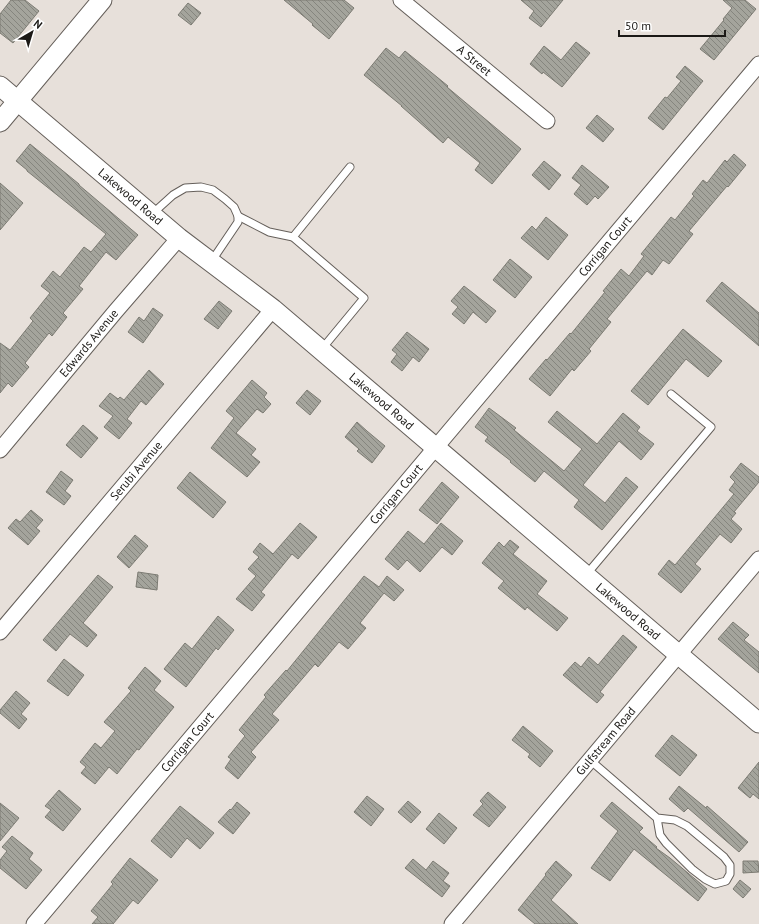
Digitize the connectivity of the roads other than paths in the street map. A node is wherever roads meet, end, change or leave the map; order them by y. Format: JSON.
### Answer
{"nodes":[{"id":1,"x":102,"y":0,"type":"edge"},
{"id":2,"x":401,"y":0,"type":"edge"},
{"id":3,"x":759,"y":64,"type":"edge"},
{"id":4,"x":0,"y":86,"type":"edge"},
{"id":5,"x":17,"y":101,"type":"junction"},
{"id":6,"x":547,"y":121,"type":"dead end"},
{"id":7,"x":0,"y":122,"type":"edge"},
{"id":8,"x":350,"y":167,"type":"dead end"},
{"id":9,"x":152,"y":214,"type":"junction"},
{"id":10,"x":238,"y":216,"type":"junction"},
{"id":11,"x":293,"y":237,"type":"junction"},
{"id":12,"x":179,"y":238,"type":"junction"},
{"id":13,"x":210,"y":262,"type":"junction"},
{"id":14,"x":273,"y":309,"type":"junction"},
{"id":15,"x":321,"y":350,"type":"junction"},
{"id":16,"x":672,"y":394,"type":"dead end"},
{"id":17,"x":436,"y":448,"type":"junction"},
{"id":18,"x":0,"y":450,"type":"edge"},
{"id":19,"x":759,"y":560,"type":"edge"},
{"id":20,"x":586,"y":575,"type":"junction"},
{"id":21,"x":0,"y":632,"type":"edge"},
{"id":22,"x":679,"y":654,"type":"junction"},
{"id":23,"x":759,"y":723,"type":"edge"},
{"id":24,"x":590,"y":760,"type":"junction"},
{"id":25,"x":656,"y":818,"type":"junction"},
{"id":26,"x":34,"y":924,"type":"edge"},
{"id":27,"x":452,"y":924,"type":"edge"}],
"edges":[{"from":1,"to":5,"type":"street"},
{"from":2,"to":6,"type":"street","name":"A Street"},
{"from":3,"to":17,"type":"street","name":"Corrigan Court"},
{"from":4,"to":5,"type":"street","name":"Lakewood Road"},
{"from":5,"to":7,"type":"street"},
{"from":5,"to":9,"type":"street","name":"Lakewood Road"},
{"from":8,"to":11,"type":"lane"},
{"from":9,"to":10,"type":"lane"},
{"from":9,"to":12,"type":"street","name":"Lakewood Road"},
{"from":10,"to":11,"type":"lane"},
{"from":10,"to":13,"type":"lane"},
{"from":11,"to":15,"type":"lane"},
{"from":12,"to":13,"type":"street","name":"Lakewood Road"},
{"from":12,"to":18,"type":"street","name":"Edwards Avenue"},
{"from":13,"to":14,"type":"street","name":"Lakewood Road"},
{"from":14,"to":15,"type":"street","name":"Lakewood Road"},
{"from":14,"to":21,"type":"street","name":"Serubi Avenue"},
{"from":15,"to":17,"type":"street","name":"Lakewood Road"},
{"from":16,"to":20,"type":"lane"},
{"from":17,"to":20,"type":"street","name":"Lakewood Road"},
{"from":17,"to":26,"type":"street","name":"Corrigan Court"},
{"from":19,"to":22,"type":"street","name":"Gulfstream Road"},
{"from":20,"to":22,"type":"street","name":"Lakewood Road"},
{"from":22,"to":23,"type":"street","name":"Lakewood Road"},
{"from":22,"to":24,"type":"street","name":"Gulfstream Road"},
{"from":24,"to":25,"type":"lane"},
{"from":24,"to":27,"type":"street","name":"Gulfstream Road"},
{"from":25,"to":25,"type":"lane"}]}
